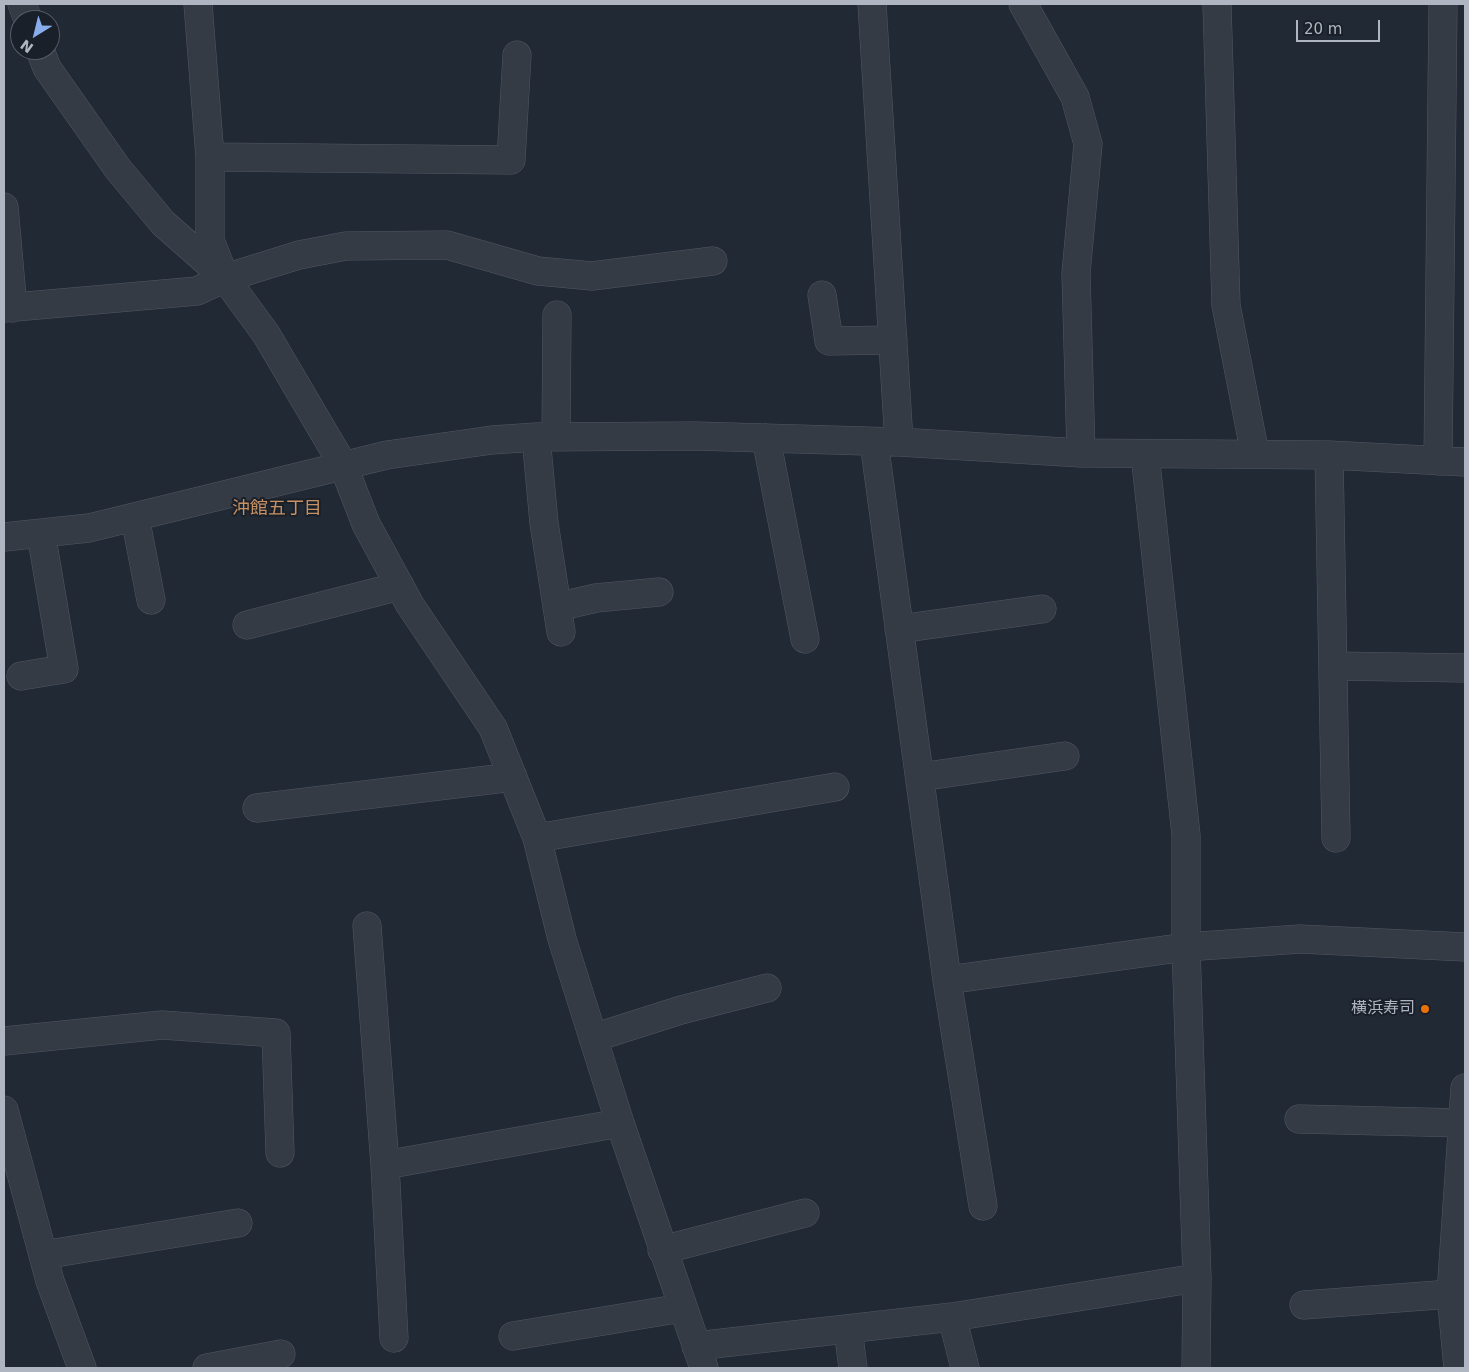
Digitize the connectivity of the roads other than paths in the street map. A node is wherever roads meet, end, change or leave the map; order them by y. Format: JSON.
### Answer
{"nodes":[{"id":1,"x":198,"y":4,"type":"edge"},
{"id":2,"x":872,"y":4,"type":"edge"},
{"id":3,"x":1023,"y":4,"type":"edge"},
{"id":4,"x":1217,"y":4,"type":"edge"},
{"id":5,"x":1443,"y":4,"type":"edge"},
{"id":6,"x":517,"y":55,"type":"dead end"},
{"id":7,"x":43,"y":60,"type":"edge"},
{"id":8,"x":210,"y":157,"type":"junction"},
{"id":9,"x":4,"y":207,"type":"edge"},
{"id":10,"x":713,"y":261,"type":"dead end"},
{"id":11,"x":225,"y":278,"type":"junction"},
{"id":12,"x":822,"y":295,"type":"dead end"},
{"id":13,"x":8,"y":308,"type":"edge"},
{"id":14,"x":557,"y":315,"type":"dead end"},
{"id":15,"x":893,"y":340,"type":"junction"},
{"id":16,"x":546,"y":437,"type":"junction"},
{"id":17,"x":766,"y":438,"type":"junction"},
{"id":18,"x":887,"y":442,"type":"junction"},
{"id":19,"x":1081,"y":453,"type":"junction"},
{"id":20,"x":1145,"y":454,"type":"junction"},
{"id":21,"x":1256,"y":454,"type":"junction"},
{"id":22,"x":1330,"y":455,"type":"junction"},
{"id":23,"x":1438,"y":461,"type":"junction"},
{"id":24,"x":1465,"y":462,"type":"edge"},
{"id":25,"x":343,"y":465,"type":"junction"},
{"id":26,"x":134,"y":517,"type":"junction"},
{"id":27,"x":41,"y":533,"type":"junction"},
{"id":28,"x":4,"y":537,"type":"edge"},
{"id":29,"x":400,"y":586,"type":"junction"},
{"id":30,"x":659,"y":592,"type":"dead end"},
{"id":31,"x":151,"y":600,"type":"dead end"},
{"id":32,"x":1042,"y":609,"type":"dead end"},
{"id":33,"x":246,"y":625,"type":"dead end"},
{"id":34,"x":900,"y":629,"type":"junction"},
{"id":35,"x":805,"y":639,"type":"dead end"},
{"id":36,"x":1333,"y":666,"type":"junction"},
{"id":37,"x":1465,"y":668,"type":"edge"},
{"id":38,"x":22,"y":676,"type":"dead end"},
{"id":39,"x":1065,"y":756,"type":"dead end"},
{"id":40,"x":513,"y":777,"type":"junction"},
{"id":41,"x":920,"y":777,"type":"junction"},
{"id":42,"x":835,"y":787,"type":"dead end"},
{"id":43,"x":257,"y":808,"type":"dead end"},
{"id":44,"x":537,"y":838,"type":"junction"},
{"id":45,"x":1336,"y":838,"type":"dead end"},
{"id":46,"x":367,"y":926,"type":"dead end"},
{"id":47,"x":1186,"y":947,"type":"junction"},
{"id":48,"x":1465,"y":947,"type":"edge"},
{"id":49,"x":947,"y":980,"type":"junction"},
{"id":50,"x":767,"y":988,"type":"dead end"},
{"id":51,"x":593,"y":1038,"type":"junction"},
{"id":52,"x":4,"y":1041,"type":"edge"},
{"id":53,"x":1465,"y":1088,"type":"edge"},
{"id":54,"x":4,"y":1110,"type":"edge"},
{"id":55,"x":1299,"y":1119,"type":"dead end"},
{"id":56,"x":620,"y":1123,"type":"junction"},
{"id":57,"x":1463,"y":1123,"type":"junction"},
{"id":58,"x":280,"y":1153,"type":"dead end"},
{"id":59,"x":385,"y":1166,"type":"junction"},
{"id":60,"x":983,"y":1206,"type":"dead end"},
{"id":61,"x":805,"y":1213,"type":"dead end"},
{"id":62,"x":238,"y":1223,"type":"dead end"},
{"id":63,"x":662,"y":1250,"type":"junction"},
{"id":64,"x":43,"y":1255,"type":"junction"},
{"id":65,"x":1197,"y":1278,"type":"junction"},
{"id":66,"x":1450,"y":1294,"type":"junction"},
{"id":67,"x":1304,"y":1306,"type":"dead end"},
{"id":68,"x":682,"y":1308,"type":"junction"},
{"id":69,"x":952,"y":1317,"type":"junction"},
{"id":70,"x":848,"y":1329,"type":"junction"},
{"id":71,"x":513,"y":1336,"type":"dead end"},
{"id":72,"x":394,"y":1338,"type":"dead end"},
{"id":73,"x":281,"y":1354,"type":"dead end"},
{"id":74,"x":700,"y":1357,"type":"edge"},
{"id":75,"x":82,"y":1368,"type":"edge"},
{"id":76,"x":207,"y":1368,"type":"edge"},
{"id":77,"x":853,"y":1368,"type":"edge"},
{"id":78,"x":965,"y":1368,"type":"edge"},
{"id":79,"x":1196,"y":1368,"type":"edge"},
{"id":80,"x":1458,"y":1368,"type":"edge"}],
"edges":[{"from":1,"to":8,"type":"street"},
{"from":2,"to":15,"type":"street"},
{"from":3,"to":19,"type":"street"},
{"from":4,"to":21,"type":"street"},
{"from":5,"to":23,"type":"street"},
{"from":6,"to":8,"type":"street"},
{"from":7,"to":11,"type":"street"},
{"from":8,"to":11,"type":"street"},
{"from":9,"to":13,"type":"street"},
{"from":10,"to":11,"type":"street"},
{"from":11,"to":13,"type":"street"},
{"from":11,"to":25,"type":"street"},
{"from":12,"to":15,"type":"street"},
{"from":14,"to":16,"type":"street"},
{"from":15,"to":18,"type":"street"},
{"from":16,"to":17,"type":"street"},
{"from":16,"to":25,"type":"street"},
{"from":16,"to":30,"type":"street"},
{"from":17,"to":18,"type":"street"},
{"from":17,"to":35,"type":"street"},
{"from":18,"to":19,"type":"street"},
{"from":18,"to":34,"type":"street"},
{"from":19,"to":20,"type":"street"},
{"from":20,"to":21,"type":"street"},
{"from":20,"to":47,"type":"street"},
{"from":21,"to":22,"type":"street"},
{"from":22,"to":23,"type":"street"},
{"from":22,"to":36,"type":"street"},
{"from":23,"to":24,"type":"street"},
{"from":25,"to":26,"type":"street"},
{"from":25,"to":29,"type":"street"},
{"from":26,"to":27,"type":"street"},
{"from":26,"to":31,"type":"street"},
{"from":27,"to":28,"type":"street"},
{"from":27,"to":38,"type":"street"},
{"from":29,"to":33,"type":"street"},
{"from":29,"to":40,"type":"street"},
{"from":32,"to":34,"type":"street"},
{"from":34,"to":41,"type":"street"},
{"from":36,"to":37,"type":"street"},
{"from":36,"to":45,"type":"street"},
{"from":39,"to":41,"type":"street"},
{"from":40,"to":43,"type":"street"},
{"from":40,"to":44,"type":"street"},
{"from":41,"to":49,"type":"street"},
{"from":42,"to":44,"type":"street"},
{"from":44,"to":51,"type":"street"},
{"from":46,"to":59,"type":"street"},
{"from":47,"to":48,"type":"street"},
{"from":47,"to":49,"type":"street"},
{"from":47,"to":65,"type":"street"},
{"from":49,"to":60,"type":"street"},
{"from":50,"to":51,"type":"street"},
{"from":51,"to":56,"type":"street"},
{"from":52,"to":58,"type":"street"},
{"from":53,"to":57,"type":"street"},
{"from":54,"to":64,"type":"street"},
{"from":55,"to":57,"type":"street"},
{"from":56,"to":59,"type":"street"},
{"from":56,"to":63,"type":"street"},
{"from":57,"to":66,"type":"street"},
{"from":59,"to":72,"type":"street"},
{"from":61,"to":63,"type":"street"},
{"from":62,"to":64,"type":"street"},
{"from":63,"to":68,"type":"street"},
{"from":64,"to":75,"type":"street"},
{"from":65,"to":69,"type":"street"},
{"from":65,"to":79,"type":"street"},
{"from":66,"to":67,"type":"street"},
{"from":66,"to":80,"type":"street"},
{"from":68,"to":71,"type":"street"},
{"from":68,"to":74,"type":"street"},
{"from":69,"to":70,"type":"street"},
{"from":69,"to":78,"type":"street"},
{"from":70,"to":74,"type":"street"},
{"from":70,"to":77,"type":"street"},
{"from":73,"to":76,"type":"street"}]}
